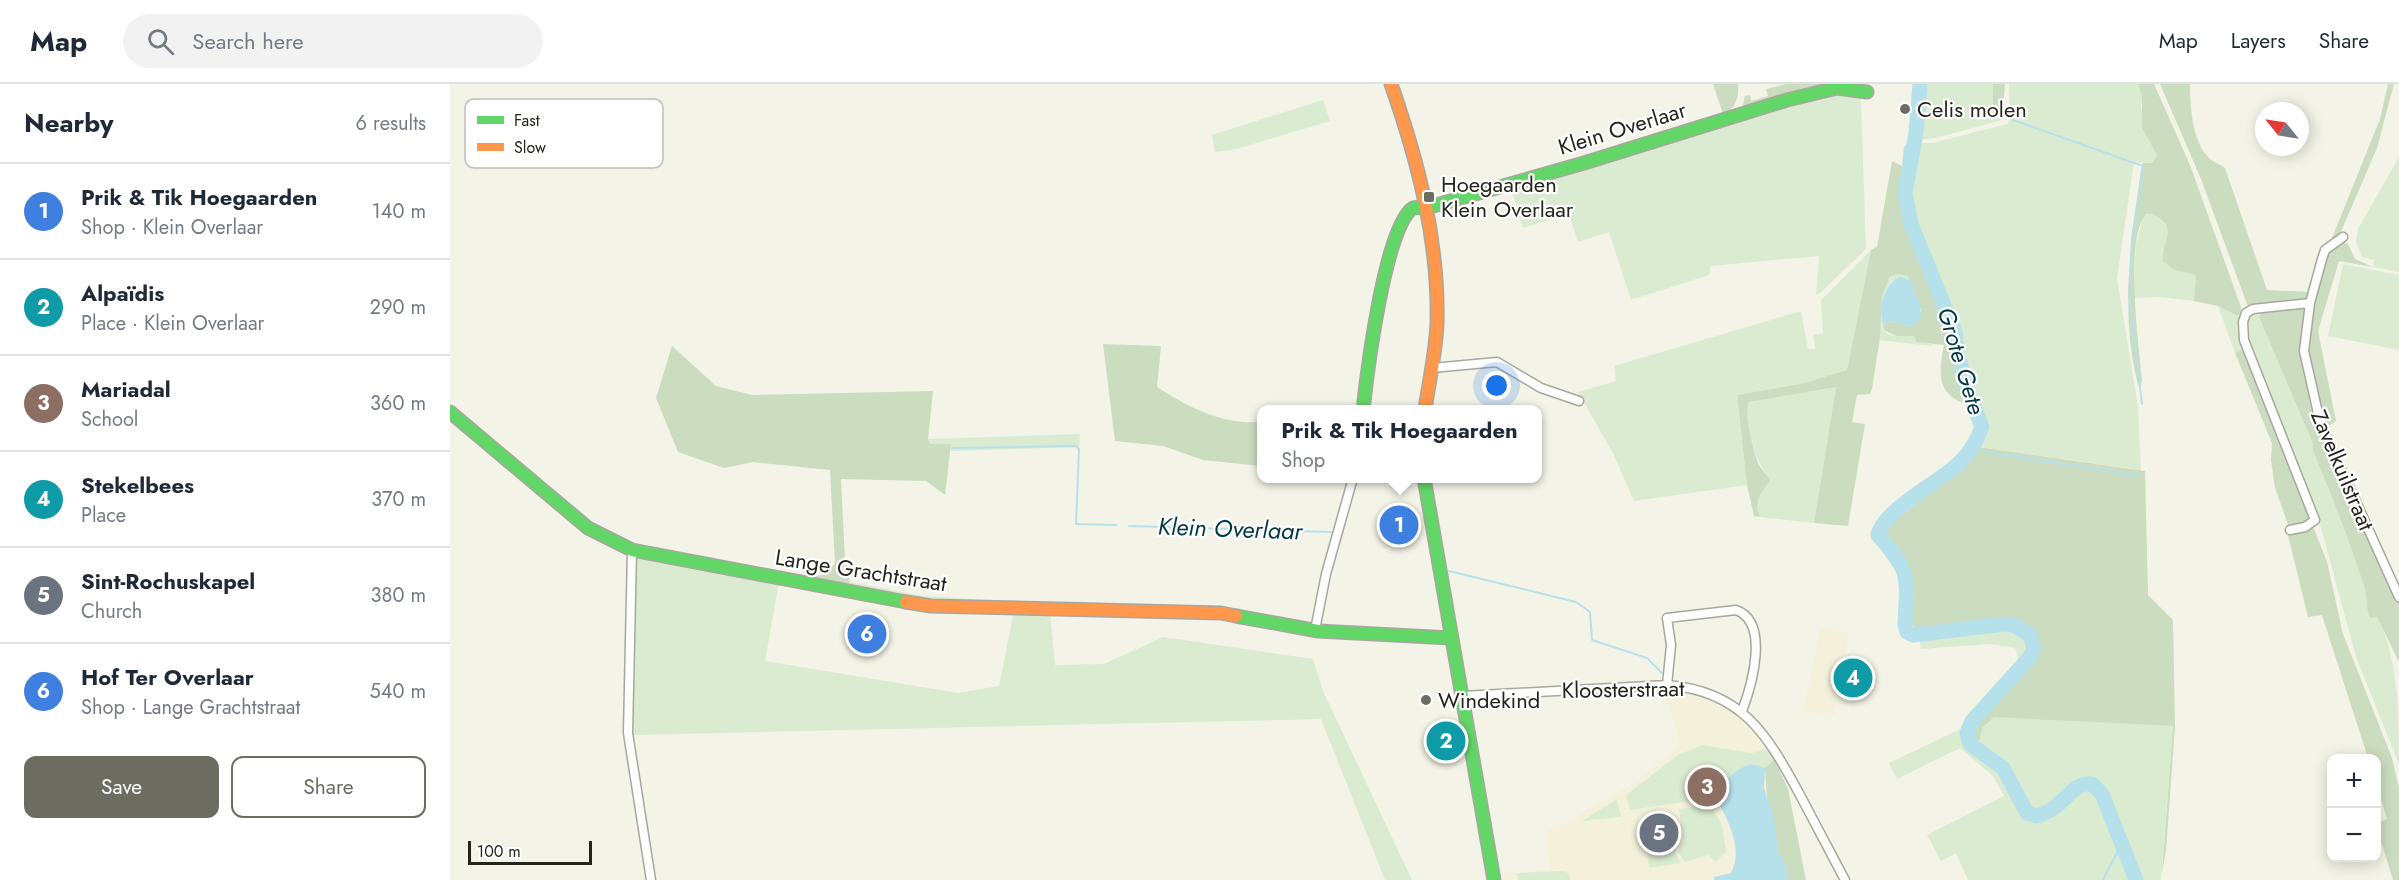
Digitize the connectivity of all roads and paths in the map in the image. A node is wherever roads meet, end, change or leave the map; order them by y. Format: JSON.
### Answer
{"nodes":[{"id":1,"x":1391,"y":84,"type":"edge"},
{"id":2,"x":1867,"y":92,"type":"dead end"},
{"id":3,"x":1424,"y":204,"type":"junction"},
{"id":4,"x":2343,"y":237,"type":"dead end"},
{"id":5,"x":2310,"y":303,"type":"junction"},
{"id":6,"x":1432,"y":368,"type":"junction"},
{"id":7,"x":1579,"y":401,"type":"dead end"},
{"id":8,"x":1364,"y":405,"type":"edge"},
{"id":9,"x":1426,"y":405,"type":"edge"},
{"id":10,"x":450,"y":412,"type":"edge"},
{"id":11,"x":1352,"y":483,"type":"edge"},
{"id":12,"x":1425,"y":483,"type":"edge"},
{"id":13,"x":2290,"y":530,"type":"dead end"},
{"id":14,"x":632,"y":550,"type":"junction"},
{"id":15,"x":2399,"y":597,"type":"edge"},
{"id":16,"x":1315,"y":630,"type":"junction"},
{"id":17,"x":1451,"y":638,"type":"junction"},
{"id":18,"x":1667,"y":684,"type":"junction"},
{"id":19,"x":1462,"y":696,"type":"junction"},
{"id":20,"x":1742,"y":711,"type":"junction"},
{"id":21,"x":651,"y":880,"type":"edge"},
{"id":22,"x":1494,"y":880,"type":"edge"},
{"id":23,"x":1845,"y":880,"type":"edge"}],
"edges":[{"from":1,"to":3,"type":"street"},
{"from":2,"to":3,"type":"street","name":"Klein Overlaar"},
{"from":3,"to":6,"type":"street"},
{"from":3,"to":8,"type":"street"},
{"from":4,"to":5,"type":"street","name":"Zavelkuilstraat"},
{"from":5,"to":13,"type":"street","name":"Zavelkuilstraat"},
{"from":5,"to":15,"type":"street","name":"Zavelkuilstraat"},
{"from":6,"to":7,"type":"street"},
{"from":6,"to":9,"type":"street"},
{"from":10,"to":14,"type":"street","name":"Lange Grachtstraat"},
{"from":11,"to":16,"type":"street"},
{"from":12,"to":17,"type":"street"},
{"from":14,"to":16,"type":"street","name":"Lange Grachtstraat"},
{"from":14,"to":21,"type":"street"},
{"from":16,"to":17,"type":"street","name":"Lange Grachtstraat"},
{"from":17,"to":19,"type":"street"},
{"from":18,"to":19,"type":"street","name":"Kloosterstraat"},
{"from":18,"to":20,"type":"street","name":"Kloosterstraat"},
{"from":18,"to":20,"type":"street"},
{"from":19,"to":22,"type":"street"},
{"from":20,"to":23,"type":"street","name":"Kloosterstraat"}]}
